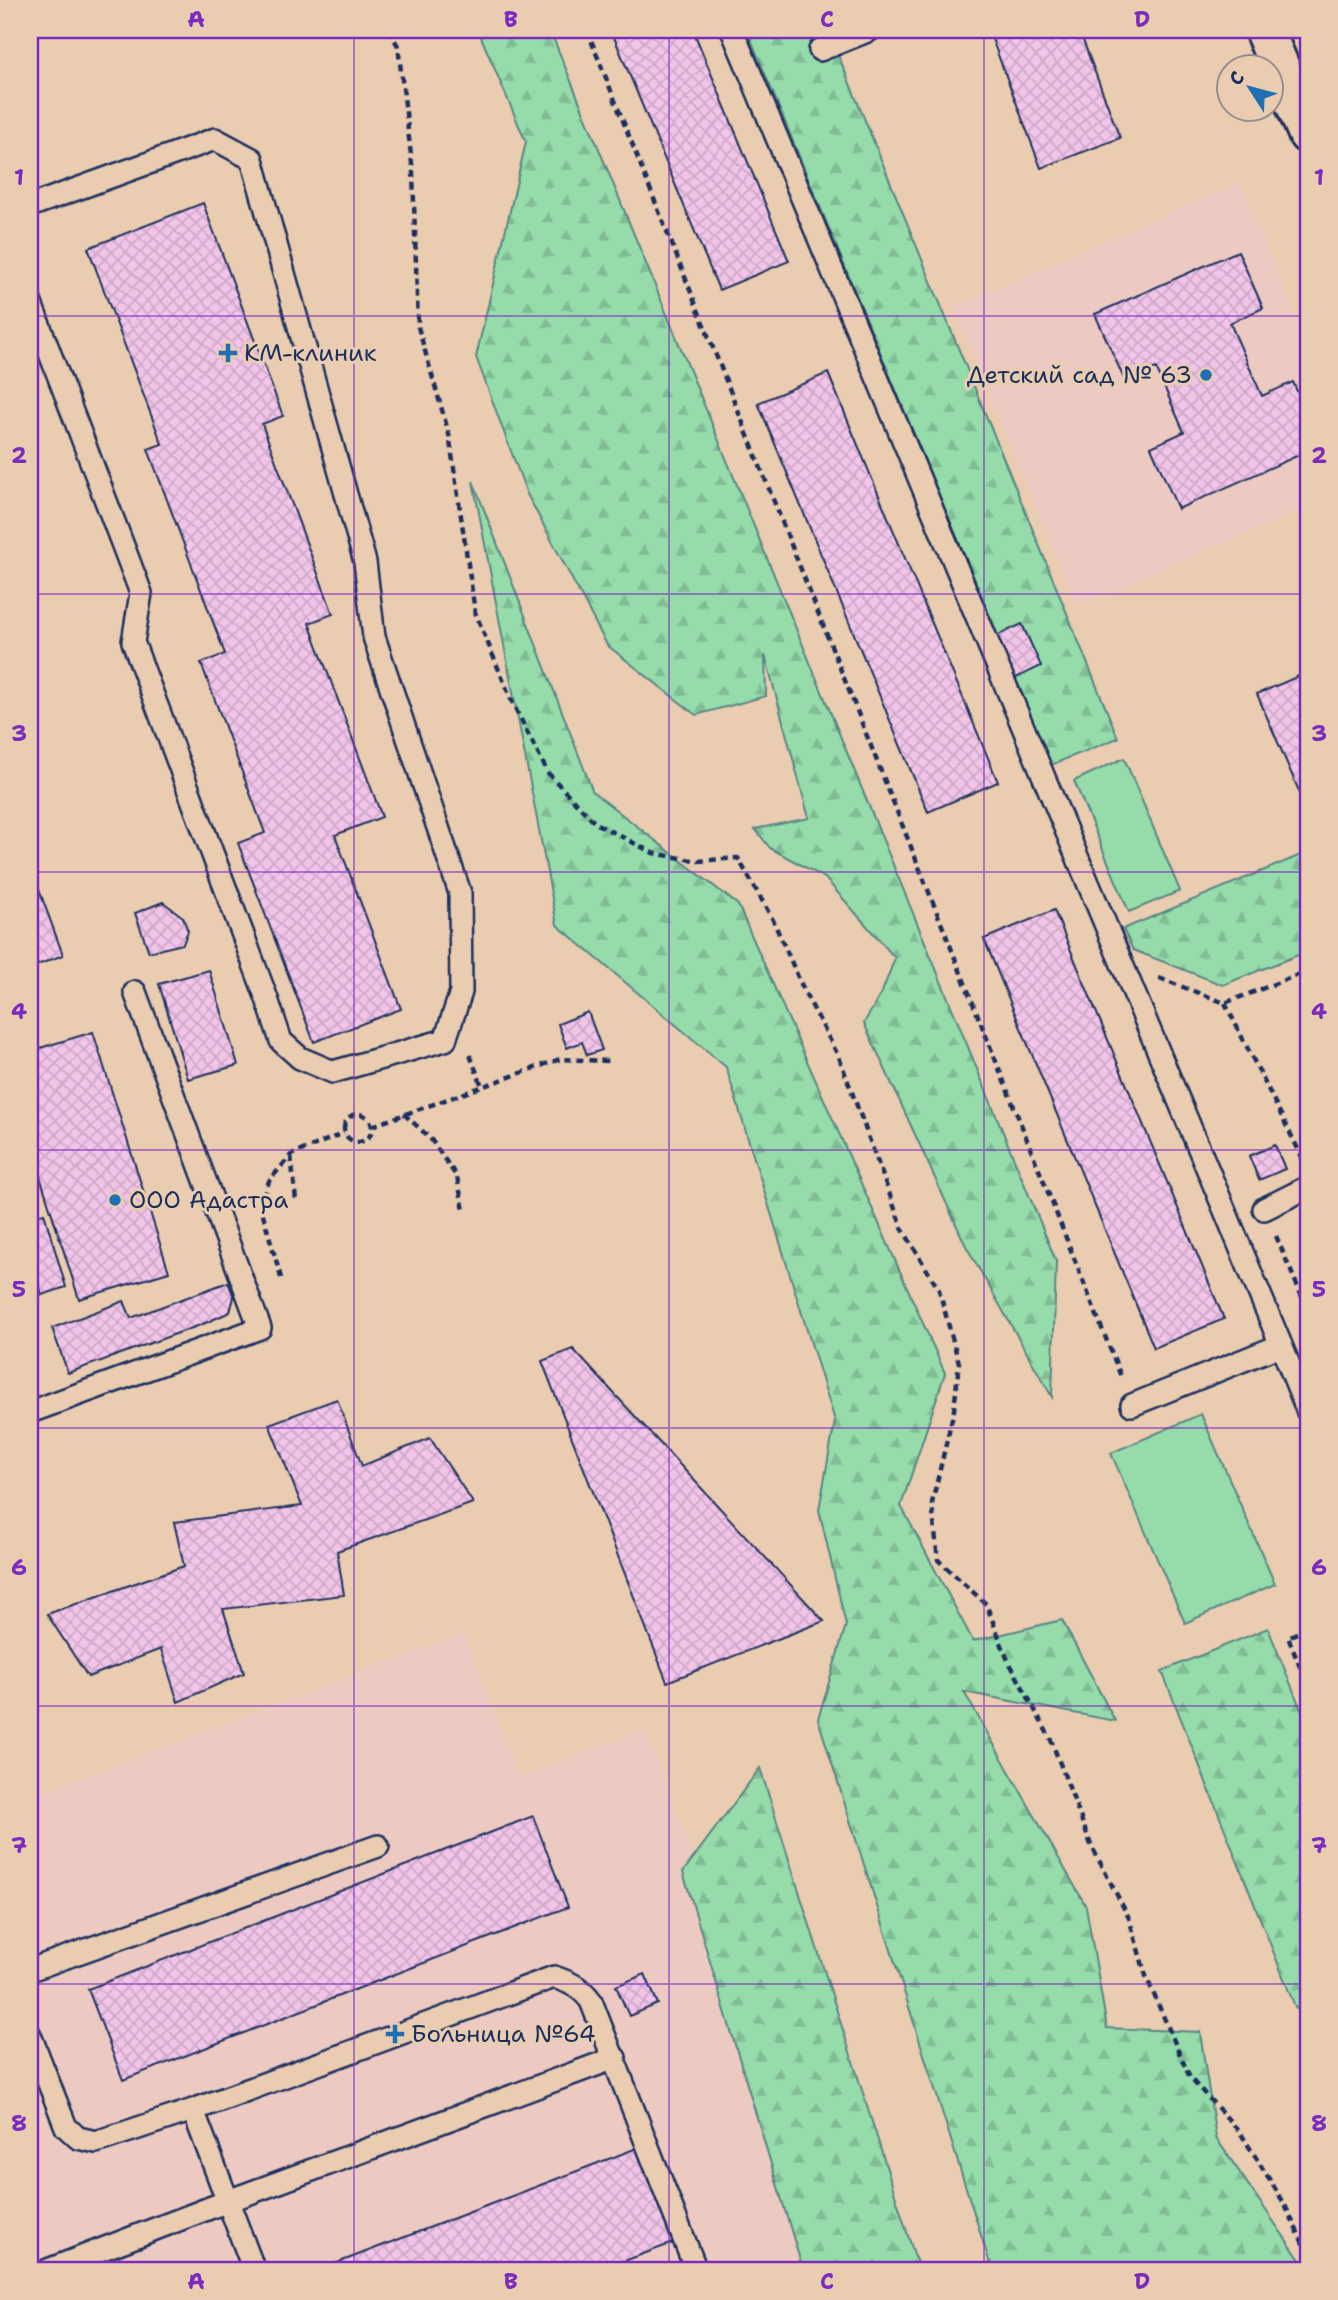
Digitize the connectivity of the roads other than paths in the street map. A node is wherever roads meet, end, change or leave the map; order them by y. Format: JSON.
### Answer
{"nodes":[{"id":1,"x":732,"y":30,"type":"edge"},
{"id":2,"x":870,"y":30,"type":"edge"},
{"id":3,"x":1264,"y":30,"type":"edge"},
{"id":4,"x":820,"y":50,"type":"dead end"},
{"id":5,"x":1308,"y":134,"type":"edge"},
{"id":6,"x":30,"y":206,"type":"edge"},
{"id":7,"x":30,"y":301,"type":"edge"},
{"id":8,"x":135,"y":992,"type":"dead end"},
{"id":9,"x":1308,"y":1187,"type":"edge"},
{"id":10,"x":1264,"y":1209,"type":"road end"},
{"id":11,"x":1281,"y":1345,"type":"junction"},
{"id":12,"x":1132,"y":1405,"type":"road end"},
{"id":13,"x":30,"y":1412,"type":"edge"},
{"id":14,"x":1308,"y":1412,"type":"edge"},
{"id":15,"x":378,"y":1846,"type":"dead end"},
{"id":16,"x":30,"y":1970,"type":"edge"},
{"id":17,"x":30,"y":2035,"type":"edge"},
{"id":18,"x":615,"y":2058,"type":"junction"},
{"id":19,"x":193,"y":2110,"type":"junction"},
{"id":20,"x":228,"y":2201,"type":"junction"},
{"id":21,"x":48,"y":2270,"type":"edge"},
{"id":22,"x":254,"y":2270,"type":"edge"},
{"id":23,"x":696,"y":2270,"type":"edge"}],
"edges":[{"from":1,"to":11,"type":"lane"},
{"from":2,"to":4,"type":"lane"},
{"from":3,"to":5,"type":"street"},
{"from":6,"to":7,"type":"lane"},
{"from":8,"to":13,"type":"lane"},
{"from":9,"to":10,"type":"lane"},
{"from":11,"to":12,"type":"lane"},
{"from":11,"to":14,"type":"lane"},
{"from":15,"to":16,"type":"lane"},
{"from":17,"to":19,"type":"lane"},
{"from":18,"to":19,"type":"lane"},
{"from":18,"to":20,"type":"lane"},
{"from":18,"to":23,"type":"lane"},
{"from":19,"to":20,"type":"lane"},
{"from":20,"to":21,"type":"lane"},
{"from":20,"to":22,"type":"lane"}]}
